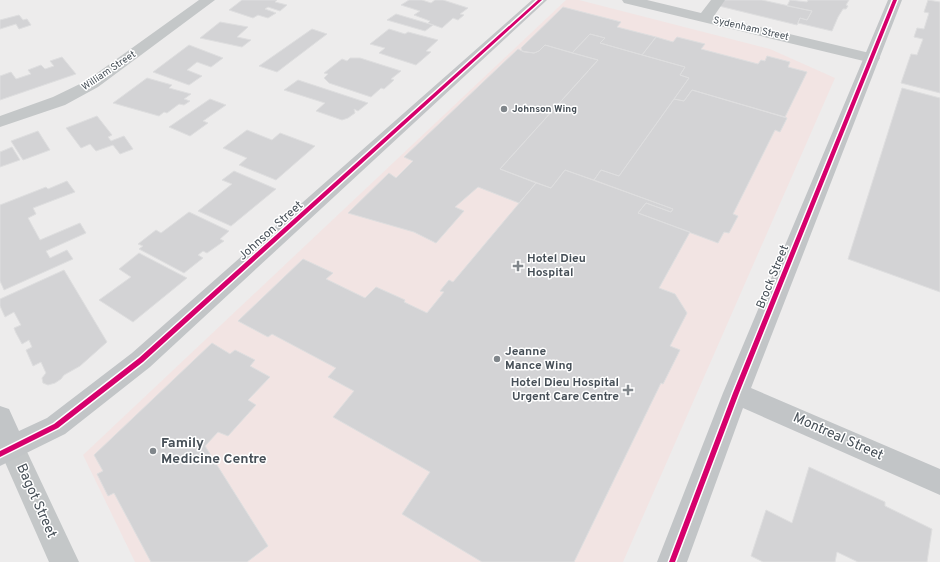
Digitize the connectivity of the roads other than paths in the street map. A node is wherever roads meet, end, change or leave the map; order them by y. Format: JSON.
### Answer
{"nodes":[{"id":1,"x":208,"y":0,"type":"edge"},
{"id":2,"x":540,"y":0,"type":"edge"},
{"id":3,"x":629,"y":0,"type":"edge"},
{"id":4,"x":718,"y":0,"type":"edge"},
{"id":5,"x":895,"y":0,"type":"edge"},
{"id":6,"x":705,"y":18,"type":"junction"},
{"id":7,"x":872,"y":58,"type":"junction"},
{"id":8,"x":0,"y":122,"type":"edge"},
{"id":9,"x":736,"y":393,"type":"junction"},
{"id":10,"x":0,"y":418,"type":"edge"},
{"id":11,"x":6,"y":451,"type":"edge"},
{"id":12,"x":940,"y":482,"type":"edge"},
{"id":13,"x":64,"y":562,"type":"edge"},
{"id":14,"x":672,"y":562,"type":"edge"}],
"edges":[{"from":1,"to":8,"type":"street","name":"William Street"},
{"from":2,"to":11,"type":"main road","name":"Johnson Street"},
{"from":3,"to":6,"type":"street","name":"Sydenham Street"},
{"from":4,"to":6,"type":"street"},
{"from":5,"to":7,"type":"main road","name":"Brock Street"},
{"from":6,"to":7,"type":"street","name":"Sydenham Street"},
{"from":7,"to":9,"type":"main road","name":"Brock Street"},
{"from":9,"to":12,"type":"main road","name":"Montreal Street"},
{"from":9,"to":14,"type":"main road","name":"Brock Street"},
{"from":10,"to":11,"type":"main road","name":"Bagot Street"},
{"from":11,"to":13,"type":"street","name":"Bagot Street"}]}
